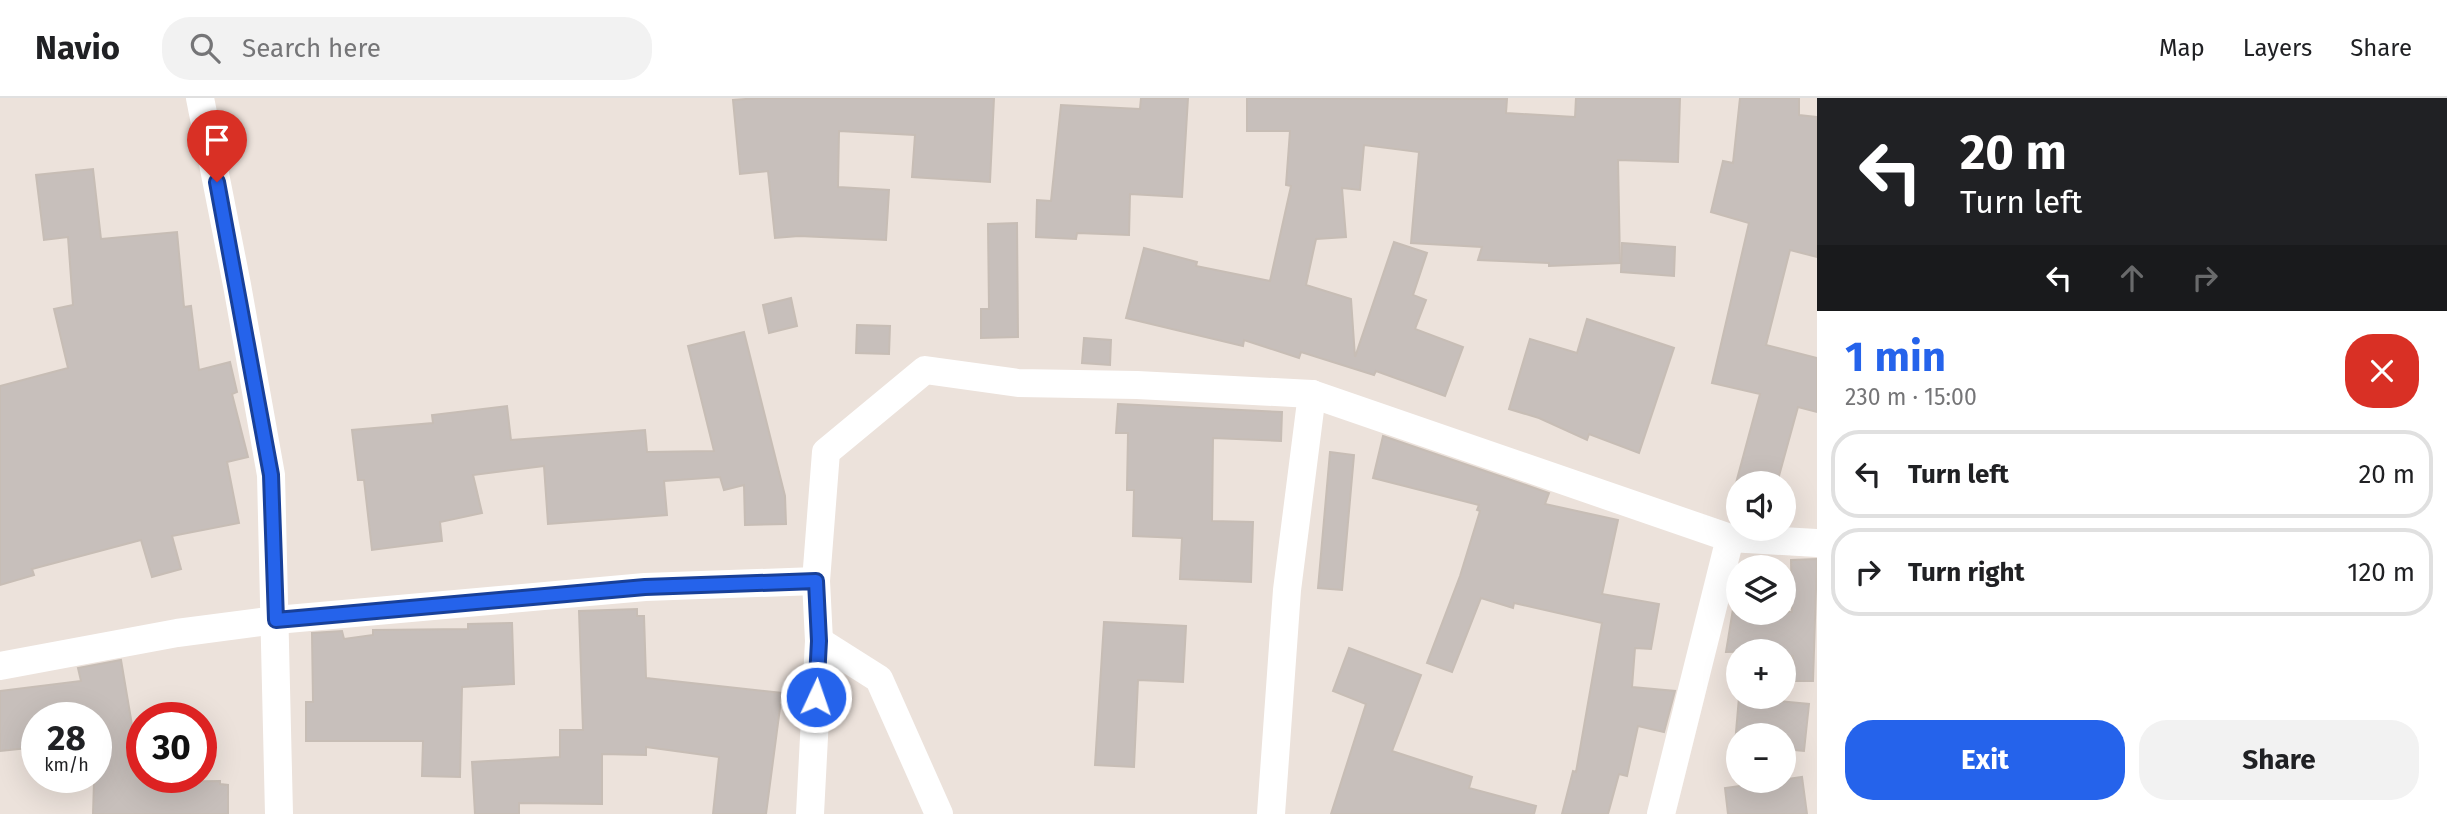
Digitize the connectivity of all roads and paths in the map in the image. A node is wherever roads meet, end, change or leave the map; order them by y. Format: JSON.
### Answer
{"nodes":[{"id":1,"x":200,"y":98,"type":"edge"},
{"id":2,"x":1312,"y":394,"type":"junction"},
{"id":3,"x":1726,"y":537,"type":"edge"},
{"id":4,"x":1729,"y":541,"type":"edge"},
{"id":5,"x":1782,"y":541,"type":"edge"},
{"id":6,"x":1817,"y":543,"type":"edge"},
{"id":7,"x":816,"y":581,"type":"junction"},
{"id":8,"x":276,"y":620,"type":"junction"},
{"id":9,"x":819,"y":641,"type":"junction"},
{"id":10,"x":0,"y":666,"type":"edge"},
{"id":11,"x":279,"y":814,"type":"edge"},
{"id":12,"x":810,"y":814,"type":"edge"},
{"id":13,"x":939,"y":814,"type":"edge"},
{"id":14,"x":1271,"y":814,"type":"edge"},
{"id":15,"x":1661,"y":814,"type":"edge"}],
"edges":[{"from":1,"to":8,"type":"street"},
{"from":2,"to":3,"type":"street"},
{"from":2,"to":7,"type":"street"},
{"from":2,"to":14,"type":"street"},
{"from":4,"to":15,"type":"street"},
{"from":5,"to":6,"type":"street"},
{"from":7,"to":8,"type":"street"},
{"from":7,"to":9,"type":"street"},
{"from":8,"to":10,"type":"street"},
{"from":8,"to":11,"type":"street"},
{"from":9,"to":12,"type":"street"},
{"from":9,"to":13,"type":"street"}]}
